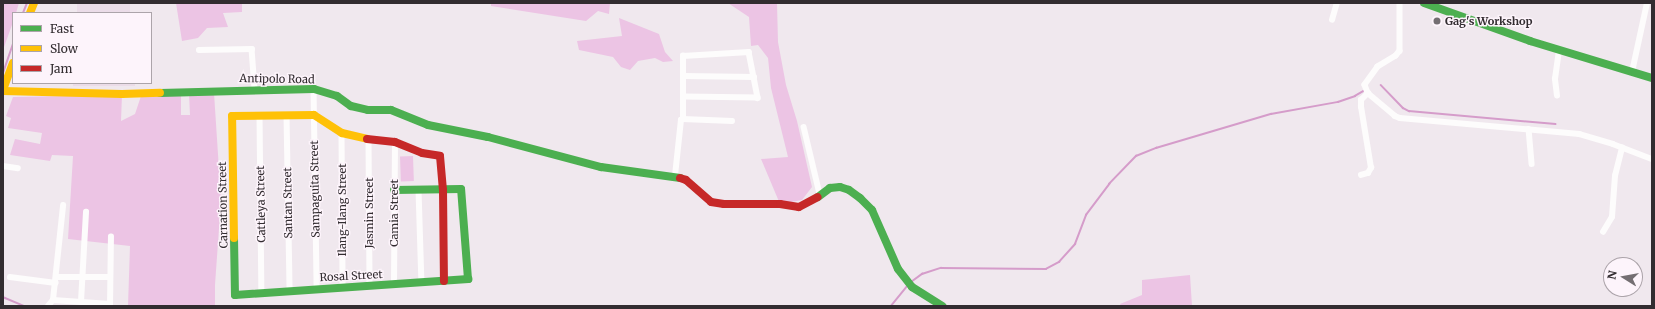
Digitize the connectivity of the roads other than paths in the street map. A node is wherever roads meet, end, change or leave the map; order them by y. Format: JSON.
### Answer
{"nodes":[{"id":1,"x":1337,"y":3,"type":"edge"},
{"id":2,"x":1400,"y":3,"type":"edge"},
{"id":3,"x":1424,"y":3,"type":"edge"},
{"id":4,"x":1647,"y":3,"type":"edge"},
{"id":5,"x":1332,"y":20,"type":"dead end"},
{"id":6,"x":199,"y":50,"type":"dead end"},
{"id":7,"x":1559,"y":50,"type":"junction"},
{"id":8,"x":12,"y":66,"type":"edge"},
{"id":9,"x":1632,"y":72,"type":"junction"},
{"id":10,"x":683,"y":76,"type":"junction"},
{"id":11,"x":754,"y":76,"type":"junction"},
{"id":12,"x":1652,"y":78,"type":"edge"},
{"id":13,"x":255,"y":89,"type":"junction"},
{"id":14,"x":314,"y":89,"type":"junction"},
{"id":15,"x":3,"y":91,"type":"edge"},
{"id":16,"x":1368,"y":93,"type":"junction"},
{"id":17,"x":1557,"y":96,"type":"dead end"},
{"id":18,"x":684,"y":97,"type":"junction"},
{"id":19,"x":260,"y":115,"type":"junction"},
{"id":20,"x":286,"y":115,"type":"junction"},
{"id":21,"x":314,"y":115,"type":"junction"},
{"id":22,"x":683,"y":119,"type":"junction"},
{"id":23,"x":732,"y":121,"type":"dead end"},
{"id":24,"x":804,"y":127,"type":"dead end"},
{"id":25,"x":1529,"y":129,"type":"junction"},
{"id":26,"x":342,"y":133,"type":"junction"},
{"id":27,"x":369,"y":139,"type":"junction"},
{"id":28,"x":395,"y":142,"type":"junction"},
{"id":29,"x":1622,"y":148,"type":"junction"},
{"id":30,"x":1652,"y":159,"type":"edge"},
{"id":31,"x":1532,"y":164,"type":"dead end"},
{"id":32,"x":3,"y":166,"type":"edge"},
{"id":33,"x":18,"y":168,"type":"dead end"},
{"id":34,"x":1361,"y":175,"type":"dead end"},
{"id":35,"x":675,"y":176,"type":"junction"},
{"id":36,"x":394,"y":190,"type":"junction"},
{"id":37,"x":419,"y":190,"type":"junction"},
{"id":38,"x":443,"y":190,"type":"junction"},
{"id":39,"x":820,"y":194,"type":"junction"},
{"id":40,"x":63,"y":206,"type":"dead end"},
{"id":41,"x":86,"y":212,"type":"dead end"},
{"id":42,"x":1603,"y":232,"type":"dead end"},
{"id":43,"x":111,"y":237,"type":"dead end"},
{"id":44,"x":10,"y":276,"type":"dead end"},
{"id":45,"x":83,"y":277,"type":"junction"},
{"id":46,"x":110,"y":277,"type":"junction"},
{"id":47,"x":56,"y":280,"type":"junction"},
{"id":48,"x":444,"y":281,"type":"junction"},
{"id":49,"x":422,"y":283,"type":"junction"},
{"id":50,"x":394,"y":285,"type":"junction"},
{"id":51,"x":370,"y":286,"type":"junction"},
{"id":52,"x":343,"y":288,"type":"junction"},
{"id":53,"x":316,"y":289,"type":"junction"},
{"id":54,"x":290,"y":291,"type":"junction"},
{"id":55,"x":262,"y":293,"type":"junction"},
{"id":56,"x":235,"y":295,"type":"joint"},
{"id":57,"x":54,"y":300,"type":"junction"},
{"id":58,"x":82,"y":302,"type":"junction"},
{"id":59,"x":110,"y":305,"type":"edge"},
{"id":60,"x":48,"y":306,"type":"edge"},
{"id":61,"x":942,"y":306,"type":"edge"}],
"edges":[{"from":1,"to":5,"type":"street"},
{"from":2,"to":16,"type":"street"},
{"from":3,"to":7,"type":"street"},
{"from":4,"to":9,"type":"street"},
{"from":6,"to":13,"type":"street"},
{"from":7,"to":9,"type":"street"},
{"from":7,"to":17,"type":"street"},
{"from":8,"to":15,"type":"street"},
{"from":9,"to":12,"type":"street"},
{"from":10,"to":11,"type":"street"},
{"from":10,"to":11,"type":"street"},
{"from":10,"to":18,"type":"street"},
{"from":11,"to":18,"type":"street"},
{"from":13,"to":14,"type":"street","name":"Antipolo Road"},
{"from":13,"to":15,"type":"street","name":"Antipolo Road"},
{"from":14,"to":21,"type":"street","name":"Sampaguita Street"},
{"from":14,"to":35,"type":"street","name":"Antipolo Road"},
{"from":16,"to":25,"type":"street"},
{"from":16,"to":34,"type":"street"},
{"from":18,"to":22,"type":"street"},
{"from":19,"to":20,"type":"street"},
{"from":19,"to":55,"type":"street","name":"Cattleya Street"},
{"from":19,"to":56,"type":"street","name":"Carnation Street"},
{"from":20,"to":21,"type":"street"},
{"from":20,"to":54,"type":"street","name":"Santan Street"},
{"from":21,"to":26,"type":"street"},
{"from":21,"to":53,"type":"street","name":"Sampaguita Street"},
{"from":22,"to":23,"type":"street"},
{"from":22,"to":35,"type":"street"},
{"from":24,"to":39,"type":"street"},
{"from":25,"to":29,"type":"street"},
{"from":25,"to":31,"type":"street"},
{"from":26,"to":27,"type":"street"},
{"from":26,"to":52,"type":"street","name":"Ilang-Ilang Street"},
{"from":27,"to":28,"type":"street"},
{"from":27,"to":51,"type":"street","name":"Jasmin Street"},
{"from":28,"to":36,"type":"street","name":"Camia Street"},
{"from":28,"to":38,"type":"street"},
{"from":29,"to":30,"type":"street"},
{"from":29,"to":42,"type":"street"},
{"from":32,"to":33,"type":"street"},
{"from":35,"to":39,"type":"street"},
{"from":36,"to":37,"type":"street"},
{"from":36,"to":50,"type":"street","name":"Camia Street"},
{"from":37,"to":38,"type":"street"},
{"from":37,"to":49,"type":"street"},
{"from":38,"to":48,"type":"street"},
{"from":38,"to":48,"type":"street","name":"Rosal Street"},
{"from":39,"to":61,"type":"street"},
{"from":40,"to":47,"type":"street"},
{"from":41,"to":45,"type":"street"},
{"from":43,"to":46,"type":"street"},
{"from":44,"to":47,"type":"street"},
{"from":45,"to":46,"type":"street"},
{"from":45,"to":47,"type":"street"},
{"from":45,"to":58,"type":"street"},
{"from":46,"to":59,"type":"street"},
{"from":47,"to":57,"type":"street"},
{"from":48,"to":49,"type":"street","name":"Rosal Street"},
{"from":49,"to":50,"type":"street","name":"Rosal Street"},
{"from":50,"to":51,"type":"street","name":"Rosal Street"},
{"from":51,"to":52,"type":"street","name":"Rosal Street"},
{"from":52,"to":53,"type":"street","name":"Rosal Street"},
{"from":53,"to":54,"type":"street","name":"Rosal Street"},
{"from":54,"to":55,"type":"street","name":"Rosal Street"},
{"from":55,"to":56,"type":"street","name":"Rosal Street"},
{"from":57,"to":58,"type":"street"},
{"from":57,"to":60,"type":"street"},
{"from":58,"to":59,"type":"street"}]}
